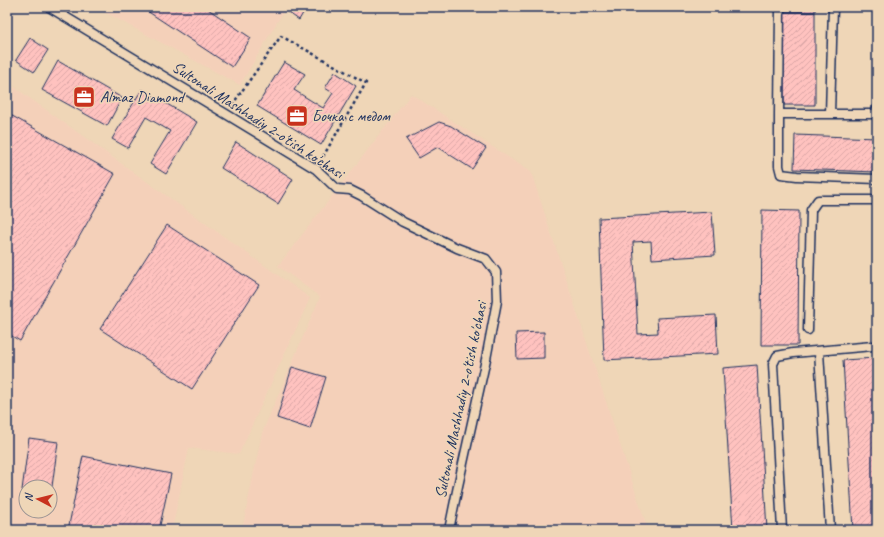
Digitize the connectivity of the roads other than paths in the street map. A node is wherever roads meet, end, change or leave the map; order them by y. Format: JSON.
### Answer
{"nodes":[{"id":1,"x":49,"y":7,"type":"edge"},
{"id":2,"x":780,"y":7,"type":"edge"},
{"id":3,"x":833,"y":7,"type":"edge"},
{"id":4,"x":877,"y":109,"type":"edge"},
{"id":5,"x":779,"y":114,"type":"junction"},
{"id":6,"x":830,"y":114,"type":"junction"},
{"id":7,"x":877,"y":179,"type":"edge"},
{"id":8,"x":877,"y":200,"type":"edge"},
{"id":9,"x":808,"y":330,"type":"dead end"},
{"id":10,"x":873,"y":346,"type":"dead end"},
{"id":11,"x":819,"y":352,"type":"junction"},
{"id":12,"x":449,"y":530,"type":"edge"},
{"id":13,"x":782,"y":530,"type":"edge"},
{"id":14,"x":830,"y":530,"type":"edge"}],
"edges":[{"from":1,"to":12,"type":"lane","name":"Sultonali Mashhadiy 2-o'tish ko'chasi"},
{"from":2,"to":5,"type":"lane"},
{"from":3,"to":6,"type":"lane"},
{"from":4,"to":6,"type":"lane"},
{"from":5,"to":6,"type":"lane"},
{"from":5,"to":7,"type":"lane"},
{"from":8,"to":9,"type":"lane"},
{"from":10,"to":11,"type":"lane"},
{"from":11,"to":13,"type":"lane"},
{"from":11,"to":14,"type":"lane"}]}
